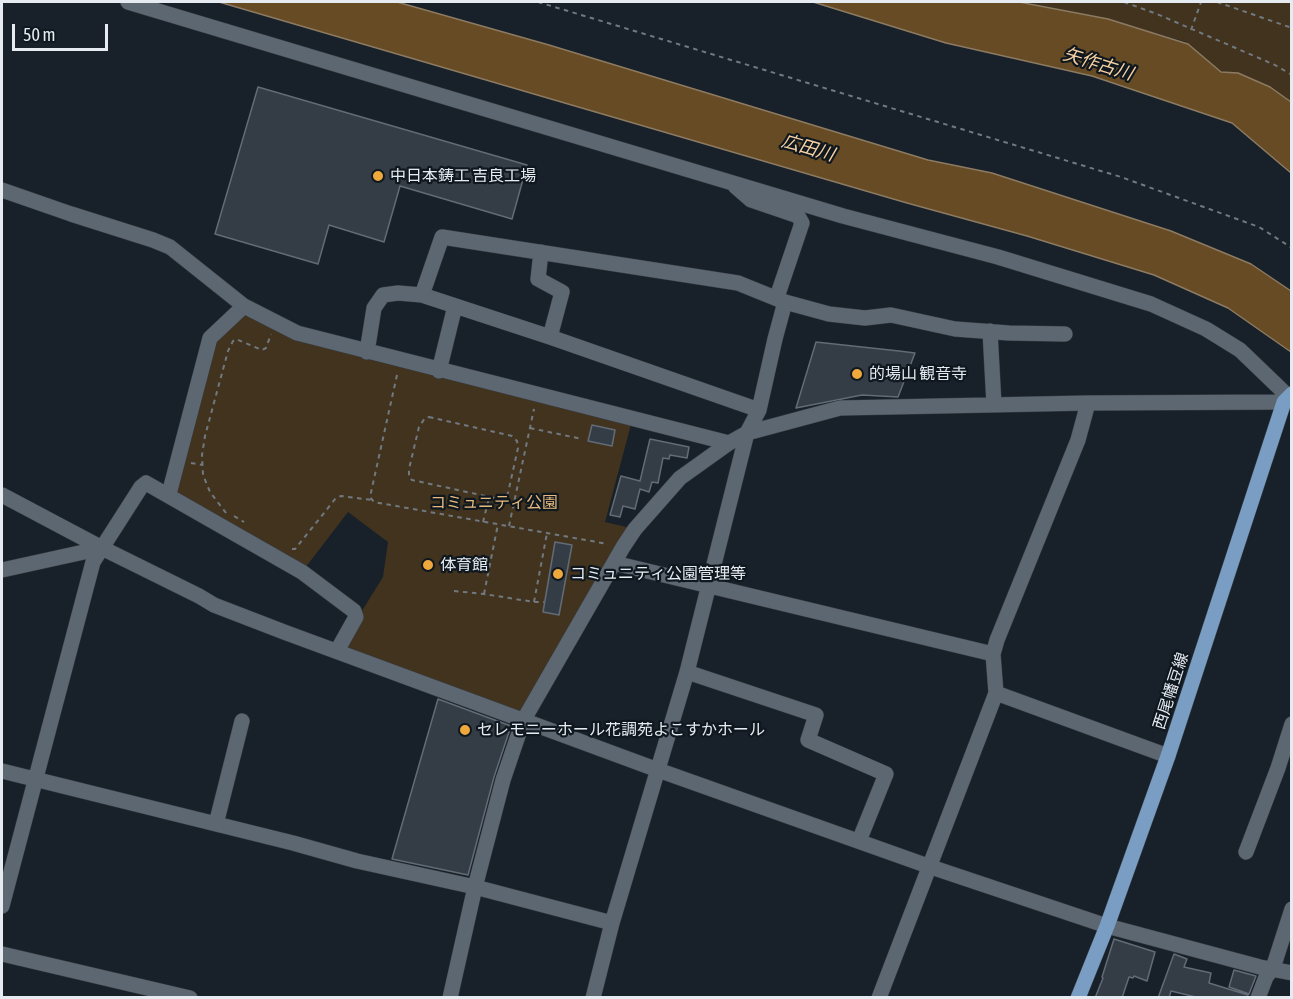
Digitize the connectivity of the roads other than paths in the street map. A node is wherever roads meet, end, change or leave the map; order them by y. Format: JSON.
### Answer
{"nodes":[{"id":1,"x":128,"y":2,"type":"edge"},
{"id":2,"x":730,"y":182,"type":"junction"},
{"id":3,"x":2,"y":190,"type":"edge"},
{"id":4,"x":541,"y":252,"type":"junction"},
{"id":5,"x":422,"y":295,"type":"junction"},
{"id":6,"x":781,"y":299,"type":"junction"},
{"id":7,"x":244,"y":306,"type":"junction"},
{"id":8,"x":456,"y":306,"type":"junction"},
{"id":9,"x":990,"y":331,"type":"junction"},
{"id":10,"x":1065,"y":334,"type":"dead end"},
{"id":11,"x":550,"y":337,"type":"junction"},
{"id":12,"x":367,"y":352,"type":"junction"},
{"id":13,"x":439,"y":371,"type":"junction"},
{"id":14,"x":1289,"y":398,"type":"edge"},
{"id":15,"x":1088,"y":403,"type":"junction"},
{"id":16,"x":994,"y":405,"type":"junction"},
{"id":17,"x":759,"y":410,"type":"junction"},
{"id":18,"x":747,"y":433,"type":"junction"},
{"id":19,"x":729,"y":443,"type":"junction"},
{"id":20,"x":169,"y":494,"type":"junction"},
{"id":21,"x":2,"y":495,"type":"edge"},
{"id":22,"x":102,"y":548,"type":"junction"},
{"id":23,"x":614,"y":562,"type":"junction"},
{"id":24,"x":2,"y":570,"type":"edge"},
{"id":25,"x":707,"y":586,"type":"junction"},
{"id":26,"x":337,"y":651,"type":"junction"},
{"id":27,"x":993,"y":654,"type":"junction"},
{"id":28,"x":687,"y":672,"type":"junction"},
{"id":29,"x":996,"y":693,"type":"junction"},
{"id":30,"x":242,"y":721,"type":"dead end"},
{"id":31,"x":523,"y":721,"type":"junction"},
{"id":32,"x":1292,"y":724,"type":"edge"},
{"id":33,"x":1168,"y":756,"type":"junction"},
{"id":34,"x":658,"y":770,"type":"junction"},
{"id":35,"x":1285,"y":770,"type":"edge"},
{"id":36,"x":2,"y":771,"type":"edge"},
{"id":37,"x":35,"y":780,"type":"junction"},
{"id":38,"x":216,"y":824,"type":"junction"},
{"id":39,"x":859,"y":841,"type":"junction"},
{"id":40,"x":1246,"y":852,"type":"dead end"},
{"id":41,"x":928,"y":866,"type":"junction"},
{"id":42,"x":475,"y":887,"type":"junction"},
{"id":43,"x":2,"y":906,"type":"edge"},
{"id":44,"x":1292,"y":909,"type":"edge"},
{"id":45,"x":612,"y":923,"type":"junction"},
{"id":46,"x":1107,"y":926,"type":"junction"},
{"id":47,"x":2,"y":954,"type":"edge"},
{"id":48,"x":1273,"y":968,"type":"junction"},
{"id":49,"x":1292,"y":973,"type":"edge"},
{"id":50,"x":190,"y":998,"type":"edge"},
{"id":51,"x":450,"y":998,"type":"edge"},
{"id":52,"x":593,"y":998,"type":"edge"},
{"id":53,"x":879,"y":998,"type":"edge"},
{"id":54,"x":1078,"y":998,"type":"edge"},
{"id":55,"x":1258,"y":998,"type":"edge"}],
"edges":[{"from":1,"to":2,"type":"street"},
{"from":2,"to":6,"type":"street"},
{"from":2,"to":14,"type":"street"},
{"from":3,"to":7,"type":"street"},
{"from":4,"to":5,"type":"street"},
{"from":4,"to":6,"type":"street"},
{"from":4,"to":11,"type":"street"},
{"from":5,"to":8,"type":"street"},
{"from":5,"to":12,"type":"street"},
{"from":6,"to":9,"type":"street"},
{"from":6,"to":17,"type":"street"},
{"from":7,"to":12,"type":"street"},
{"from":7,"to":20,"type":"street"},
{"from":8,"to":11,"type":"street"},
{"from":8,"to":13,"type":"street"},
{"from":9,"to":10,"type":"street"},
{"from":9,"to":16,"type":"street"},
{"from":11,"to":17,"type":"street"},
{"from":12,"to":13,"type":"street"},
{"from":13,"to":19,"type":"street"},
{"from":14,"to":15,"type":"street"},
{"from":14,"to":33,"type":"main road","name":"西尾幡豆線"},
{"from":15,"to":16,"type":"street"},
{"from":15,"to":27,"type":"street"},
{"from":16,"to":18,"type":"street"},
{"from":17,"to":18,"type":"street"},
{"from":18,"to":19,"type":"street"},
{"from":18,"to":25,"type":"street"},
{"from":19,"to":23,"type":"street"},
{"from":20,"to":22,"type":"street"},
{"from":20,"to":26,"type":"street"},
{"from":21,"to":22,"type":"street"},
{"from":22,"to":24,"type":"street"},
{"from":22,"to":26,"type":"street"},
{"from":22,"to":37,"type":"street"},
{"from":23,"to":25,"type":"street"},
{"from":23,"to":31,"type":"street"},
{"from":25,"to":27,"type":"street"},
{"from":25,"to":28,"type":"street"},
{"from":26,"to":31,"type":"street"},
{"from":27,"to":29,"type":"street"},
{"from":28,"to":34,"type":"street"},
{"from":28,"to":39,"type":"street"},
{"from":29,"to":33,"type":"street"},
{"from":29,"to":41,"type":"street"},
{"from":30,"to":38,"type":"street"},
{"from":31,"to":34,"type":"street"},
{"from":31,"to":42,"type":"street"},
{"from":32,"to":35,"type":"street"},
{"from":33,"to":46,"type":"main road","name":"西尾幡豆線"},
{"from":34,"to":39,"type":"street"},
{"from":34,"to":45,"type":"street"},
{"from":35,"to":40,"type":"street"},
{"from":36,"to":37,"type":"street"},
{"from":37,"to":38,"type":"street"},
{"from":37,"to":43,"type":"street"},
{"from":38,"to":42,"type":"street"},
{"from":39,"to":41,"type":"street"},
{"from":41,"to":46,"type":"street"},
{"from":41,"to":53,"type":"street"},
{"from":42,"to":45,"type":"street"},
{"from":42,"to":51,"type":"street"},
{"from":44,"to":48,"type":"street"},
{"from":45,"to":52,"type":"street"},
{"from":46,"to":48,"type":"street"},
{"from":46,"to":54,"type":"main road","name":"西尾幡豆線"},
{"from":47,"to":50,"type":"street"},
{"from":48,"to":49,"type":"street"},
{"from":48,"to":55,"type":"street"}]}
